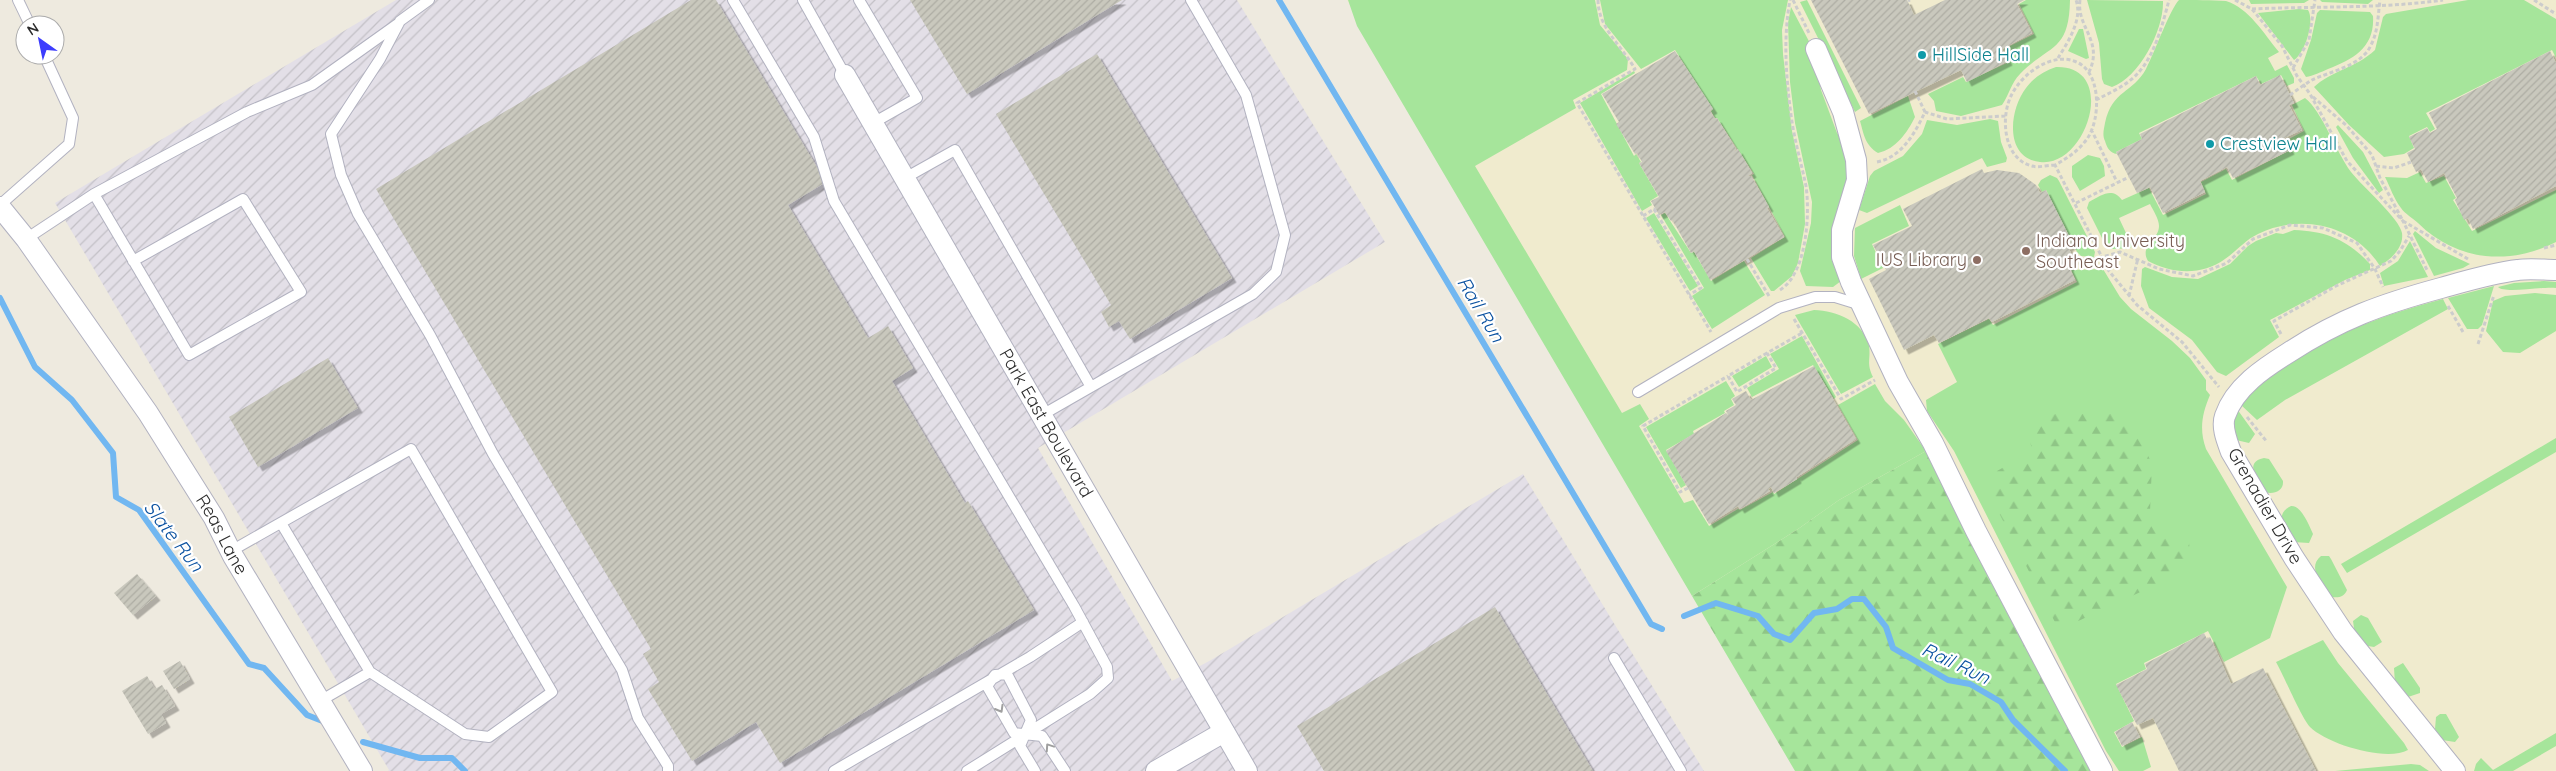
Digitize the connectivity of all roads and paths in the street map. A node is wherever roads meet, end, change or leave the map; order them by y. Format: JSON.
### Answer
{"nodes":[{"id":1,"x":18,"y":0,"type":"edge"},
{"id":2,"x":429,"y":0,"type":"edge"},
{"id":3,"x":733,"y":0,"type":"edge"},
{"id":4,"x":802,"y":0,"type":"edge"},
{"id":5,"x":859,"y":0,"type":"edge"},
{"id":6,"x":1191,"y":0,"type":"edge"},
{"id":7,"x":1598,"y":0,"type":"edge"},
{"id":8,"x":1792,"y":0,"type":"edge"},
{"id":9,"x":2076,"y":0,"type":"edge"},
{"id":10,"x":2080,"y":0,"type":"edge"},
{"id":11,"x":2169,"y":0,"type":"edge"},
{"id":12,"x":2237,"y":0,"type":"edge"},
{"id":13,"x":2315,"y":0,"type":"edge"},
{"id":14,"x":2380,"y":0,"type":"edge"},
{"id":15,"x":2443,"y":0,"type":"edge"},
{"id":16,"x":2534,"y":0,"type":"edge"},
{"id":17,"x":2315,"y":7,"type":"junction"},
{"id":18,"x":2079,"y":8,"type":"junction"},
{"id":19,"x":2379,"y":8,"type":"junction"},
{"id":20,"x":2252,"y":9,"type":"junction"},
{"id":21,"x":2556,"y":14,"type":"edge"},
{"id":22,"x":25,"y":15,"type":"edge"},
{"id":23,"x":400,"y":22,"type":"junction"},
{"id":24,"x":1816,"y":49,"type":"joint"},
{"id":25,"x":2058,"y":58,"type":"junction"},
{"id":26,"x":49,"y":65,"type":"edge"},
{"id":27,"x":2293,"y":68,"type":"junction"},
{"id":28,"x":2089,"y":72,"type":"junction"},
{"id":29,"x":846,"y":75,"type":"joint"},
{"id":30,"x":2304,"y":86,"type":"junction"},
{"id":31,"x":1915,"y":91,"type":"dead end"},
{"id":32,"x":2310,"y":94,"type":"junction"},
{"id":33,"x":2290,"y":95,"type":"dead end"},
{"id":34,"x":2096,"y":100,"type":"junction"},
{"id":35,"x":1925,"y":112,"type":"junction"},
{"id":36,"x":2006,"y":116,"type":"junction"},
{"id":37,"x":873,"y":123,"type":"junction"},
{"id":38,"x":2091,"y":129,"type":"junction"},
{"id":39,"x":2412,"y":162,"type":"dead end"},
{"id":40,"x":1856,"y":164,"type":"junction"},
{"id":41,"x":2055,"y":165,"type":"junction"},
{"id":42,"x":2376,"y":166,"type":"junction"},
{"id":43,"x":2129,"y":177,"type":"dead end"},
{"id":44,"x":905,"y":178,"type":"junction"},
{"id":45,"x":2116,"y":182,"type":"junction"},
{"id":46,"x":94,"y":194,"type":"junction"},
{"id":47,"x":2076,"y":203,"type":"junction"},
{"id":48,"x":0,"y":205,"type":"edge"},
{"id":49,"x":1642,"y":216,"type":"junction"},
{"id":50,"x":2403,"y":221,"type":"junction"},
{"id":51,"x":2409,"y":236,"type":"junction"},
{"id":52,"x":26,"y":239,"type":"junction"},
{"id":53,"x":2556,"y":245,"type":"edge"},
{"id":54,"x":2538,"y":250,"type":"dead end"},
{"id":55,"x":2102,"y":257,"type":"junction"},
{"id":56,"x":1746,"y":258,"type":"dead end"},
{"id":57,"x":2138,"y":258,"type":"junction"},
{"id":58,"x":133,"y":261,"type":"junction"},
{"id":59,"x":2073,"y":261,"type":"dead end"},
{"id":60,"x":2375,"y":269,"type":"junction"},
{"id":61,"x":2556,"y":270,"type":"edge"},
{"id":62,"x":2489,"y":275,"type":"junction"},
{"id":63,"x":2389,"y":289,"type":"dead end"},
{"id":64,"x":2438,"y":289,"type":"junction"},
{"id":65,"x":2502,"y":294,"type":"dead end"},
{"id":66,"x":1689,"y":295,"type":"junction"},
{"id":67,"x":2494,"y":295,"type":"junction"},
{"id":68,"x":2129,"y":296,"type":"junction"},
{"id":69,"x":1862,"y":305,"type":"junction"},
{"id":70,"x":1793,"y":316,"type":"dead end"},
{"id":71,"x":1719,"y":327,"type":"dead end"},
{"id":72,"x":2463,"y":332,"type":"dead end"},
{"id":73,"x":1802,"y":333,"type":"junction"},
{"id":74,"x":2280,"y":340,"type":"dead end"},
{"id":75,"x":2478,"y":344,"type":"dead end"},
{"id":76,"x":1767,"y":354,"type":"junction"},
{"id":77,"x":1893,"y":370,"type":"junction"},
{"id":78,"x":1728,"y":376,"type":"junction"},
{"id":79,"x":1091,"y":387,"type":"junction"},
{"id":80,"x":2223,"y":391,"type":"junction"},
{"id":81,"x":1638,"y":392,"type":"dead end"},
{"id":82,"x":1042,"y":415,"type":"junction"},
{"id":83,"x":2267,"y":442,"type":"dead end"},
{"id":84,"x":1688,"y":488,"type":"dead end"},
{"id":85,"x":281,"y":523,"type":"junction"},
{"id":86,"x":231,"y":551,"type":"junction"},
{"id":87,"x":1083,"y":622,"type":"junction"},
{"id":88,"x":1614,"y":658,"type":"dead end"},
{"id":89,"x":370,"y":672,"type":"junction"},
{"id":90,"x":995,"y":675,"type":"junction"},
{"id":91,"x":320,"y":701,"type":"junction"},
{"id":92,"x":1224,"y":732,"type":"junction"},
{"id":93,"x":1027,"y":733,"type":"junction"},
{"id":94,"x":362,"y":771,"type":"edge"},
{"id":95,"x":668,"y":771,"type":"edge"},
{"id":96,"x":834,"y":771,"type":"edge"},
{"id":97,"x":967,"y":771,"type":"edge"},
{"id":98,"x":1035,"y":771,"type":"edge"},
{"id":99,"x":1065,"y":771,"type":"edge"},
{"id":100,"x":1156,"y":771,"type":"edge"},
{"id":101,"x":1248,"y":771,"type":"edge"},
{"id":102,"x":1681,"y":771,"type":"edge"},
{"id":103,"x":2102,"y":771,"type":"edge"},
{"id":104,"x":2455,"y":771,"type":"edge"}],
"edges":[{"from":1,"to":22,"type":"lane"},
{"from":2,"to":23,"type":"lane"},
{"from":3,"to":87,"type":"lane"},
{"from":4,"to":29,"type":"lane"},
{"from":5,"to":37,"type":"lane"},
{"from":6,"to":79,"type":"lane"},
{"from":7,"to":49,"type":"path"},
{"from":8,"to":24,"type":"path"},
{"from":8,"to":56,"type":"path"},
{"from":9,"to":18,"type":"path"},
{"from":10,"to":18,"type":"path"},
{"from":11,"to":34,"type":"path"},
{"from":12,"to":20,"type":"path"},
{"from":13,"to":17,"type":"path"},
{"from":14,"to":19,"type":"path"},
{"from":15,"to":19,"type":"path"},
{"from":16,"to":21,"type":"path"},
{"from":17,"to":19,"type":"path"},
{"from":17,"to":20,"type":"path"},
{"from":17,"to":27,"type":"path"},
{"from":18,"to":25,"type":"path"},
{"from":18,"to":28,"type":"path"},
{"from":19,"to":30,"type":"path"},
{"from":20,"to":27,"type":"path"},
{"from":23,"to":46,"type":"lane"},
{"from":23,"to":95,"type":"lane"},
{"from":24,"to":40,"type":"street"},
{"from":25,"to":28,"type":"path"},
{"from":25,"to":36,"type":"path"},
{"from":26,"to":48,"type":"lane"},
{"from":27,"to":30,"type":"path"},
{"from":28,"to":34,"type":"path"},
{"from":29,"to":37,"type":"street","name":"Park East Boulevard"},
{"from":30,"to":32,"type":"path"},
{"from":30,"to":33,"type":"path"},
{"from":31,"to":35,"type":"path"},
{"from":32,"to":42,"type":"path"},
{"from":32,"to":50,"type":"path"},
{"from":34,"to":38,"type":"path"},
{"from":35,"to":36,"type":"path"},
{"from":35,"to":40,"type":"path"},
{"from":36,"to":41,"type":"path"},
{"from":37,"to":44,"type":"street","name":"Park East Boulevard"},
{"from":38,"to":41,"type":"path"},
{"from":38,"to":45,"type":"path"},
{"from":39,"to":42,"type":"path"},
{"from":40,"to":69,"type":"street"},
{"from":41,"to":47,"type":"path"},
{"from":42,"to":50,"type":"path"},
{"from":43,"to":45,"type":"path"},
{"from":44,"to":79,"type":"lane"},
{"from":44,"to":82,"type":"street","name":"Park East Boulevard"},
{"from":45,"to":47,"type":"path"},
{"from":46,"to":52,"type":"lane"},
{"from":46,"to":58,"type":"lane"},
{"from":47,"to":55,"type":"path"},
{"from":48,"to":52,"type":"street","name":"Reas Lane"},
{"from":49,"to":66,"type":"path"},
{"from":49,"to":66,"type":"path"},
{"from":50,"to":51,"type":"path"},
{"from":50,"to":62,"type":"path"},
{"from":51,"to":60,"type":"path"},
{"from":51,"to":64,"type":"path"},
{"from":52,"to":86,"type":"street","name":"Reas Lane"},
{"from":53,"to":54,"type":"path"},
{"from":55,"to":57,"type":"path"},
{"from":55,"to":59,"type":"path"},
{"from":55,"to":68,"type":"path"},
{"from":57,"to":60,"type":"path"},
{"from":57,"to":68,"type":"path"},
{"from":58,"to":58,"type":"lane"},
{"from":60,"to":63,"type":"path"},
{"from":60,"to":74,"type":"path"},
{"from":61,"to":62,"type":"street","name":"Grenadier Drive"},
{"from":62,"to":64,"type":"street","name":"Grenadier Drive"},
{"from":62,"to":67,"type":"path"},
{"from":64,"to":72,"type":"path"},
{"from":64,"to":80,"type":"street","name":"Grenadier Drive"},
{"from":65,"to":67,"type":"path"},
{"from":66,"to":71,"type":"path"},
{"from":67,"to":75,"type":"path"},
{"from":68,"to":80,"type":"path"},
{"from":69,"to":77,"type":"street"},
{"from":69,"to":81,"type":"lane"},
{"from":70,"to":73,"type":"path"},
{"from":73,"to":76,"type":"path"},
{"from":73,"to":77,"type":"path"},
{"from":76,"to":78,"type":"path"},
{"from":76,"to":78,"type":"path"},
{"from":77,"to":103,"type":"street"},
{"from":78,"to":84,"type":"path"},
{"from":79,"to":82,"type":"lane"},
{"from":80,"to":83,"type":"path"},
{"from":80,"to":104,"type":"street","name":"Grenadier Drive"},
{"from":82,"to":92,"type":"street","name":"Park East Boulevard"},
{"from":85,"to":86,"type":"lane"},
{"from":85,"to":89,"type":"lane"},
{"from":85,"to":89,"type":"lane"},
{"from":86,"to":91,"type":"street","name":"Reas Lane"},
{"from":87,"to":90,"type":"lane"},
{"from":87,"to":93,"type":"lane"},
{"from":88,"to":102,"type":"lane"},
{"from":89,"to":91,"type":"lane"},
{"from":90,"to":93,"type":"lane"},
{"from":90,"to":93,"type":"lane","one_way":true},
{"from":90,"to":96,"type":"lane"},
{"from":91,"to":94,"type":"street","name":"Reas Lane"},
{"from":92,"to":100,"type":"street"},
{"from":92,"to":101,"type":"street","name":"Park East Boulevard"},
{"from":93,"to":97,"type":"lane"},
{"from":93,"to":98,"type":"lane"},
{"from":99,"to":93,"type":"lane","one_way":true}]}
